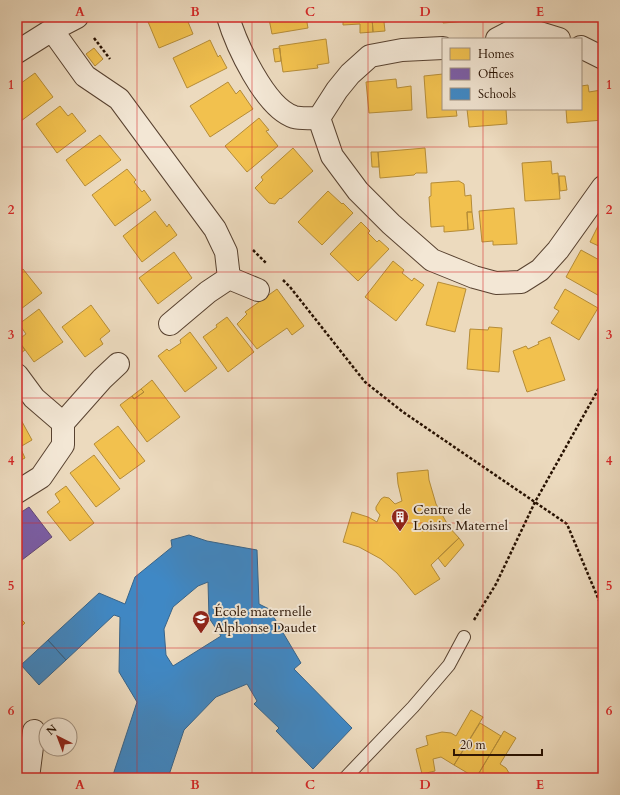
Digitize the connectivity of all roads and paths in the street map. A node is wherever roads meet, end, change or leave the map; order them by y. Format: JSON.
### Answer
{"nodes":[{"id":1,"x":77,"y":17,"type":"edge"},
{"id":2,"x":228,"y":17,"type":"edge"},
{"id":3,"x":520,"y":22,"type":"edge"},
{"id":4,"x":52,"y":30,"type":"junction"},
{"id":5,"x":498,"y":38,"type":"edge"},
{"id":6,"x":557,"y":38,"type":"edge"},
{"id":7,"x":442,"y":48,"type":"edge"},
{"id":8,"x":582,"y":48,"type":"edge"},
{"id":9,"x":67,"y":50,"type":"junction"},
{"id":10,"x":17,"y":52,"type":"edge"},
{"id":11,"x":603,"y":58,"type":"edge"},
{"id":12,"x":113,"y":63,"type":"dead end"},
{"id":13,"x":319,"y":118,"type":"junction"},
{"id":14,"x":603,"y":186,"type":"edge"},
{"id":15,"x":252,"y":248,"type":"dead end"},
{"id":16,"x":268,"y":265,"type":"dead end"},
{"id":17,"x":279,"y":276,"type":"dead end"},
{"id":18,"x":229,"y":278,"type":"junction"},
{"id":19,"x":258,"y":290,"type":"dead end"},
{"id":20,"x":170,"y":324,"type":"dead end"},
{"id":21,"x":118,"y":364,"type":"dead end"},
{"id":22,"x":17,"y":375,"type":"edge"},
{"id":23,"x":603,"y":381,"type":"edge"},
{"id":24,"x":63,"y":422,"type":"junction"},
{"id":25,"x":17,"y":492,"type":"edge"},
{"id":26,"x":535,"y":502,"type":"junction"},
{"id":27,"x":603,"y":610,"type":"edge"},
{"id":28,"x":464,"y":637,"type":"joint"},
{"id":29,"x":34,"y":731,"type":"dead end"},
{"id":30,"x":603,"y":776,"type":"edge"},
{"id":31,"x":28,"y":778,"type":"edge"},
{"id":32,"x":345,"y":778,"type":"edge"},
{"id":33,"x":598,"y":778,"type":"edge"}],
"edges":[{"from":1,"to":4,"type":"street"},
{"from":2,"to":13,"type":"street"},
{"from":3,"to":5,"type":"street"},
{"from":3,"to":6,"type":"street"},
{"from":4,"to":9,"type":"street"},
{"from":4,"to":10,"type":"street"},
{"from":7,"to":13,"type":"street"},
{"from":8,"to":11,"type":"street"},
{"from":9,"to":12,"type":"path"},
{"from":9,"to":18,"type":"street"},
{"from":13,"to":14,"type":"street"},
{"from":15,"to":16,"type":"path"},
{"from":17,"to":26,"type":"path"},
{"from":18,"to":19,"type":"street"},
{"from":18,"to":20,"type":"street"},
{"from":21,"to":24,"type":"street"},
{"from":22,"to":24,"type":"street"},
{"from":23,"to":26,"type":"path"},
{"from":24,"to":25,"type":"street"},
{"from":26,"to":27,"type":"path"},
{"from":26,"to":28,"type":"path"},
{"from":28,"to":32,"type":"lane"},
{"from":29,"to":31,"type":"street"},
{"from":30,"to":33,"type":"path"}]}
